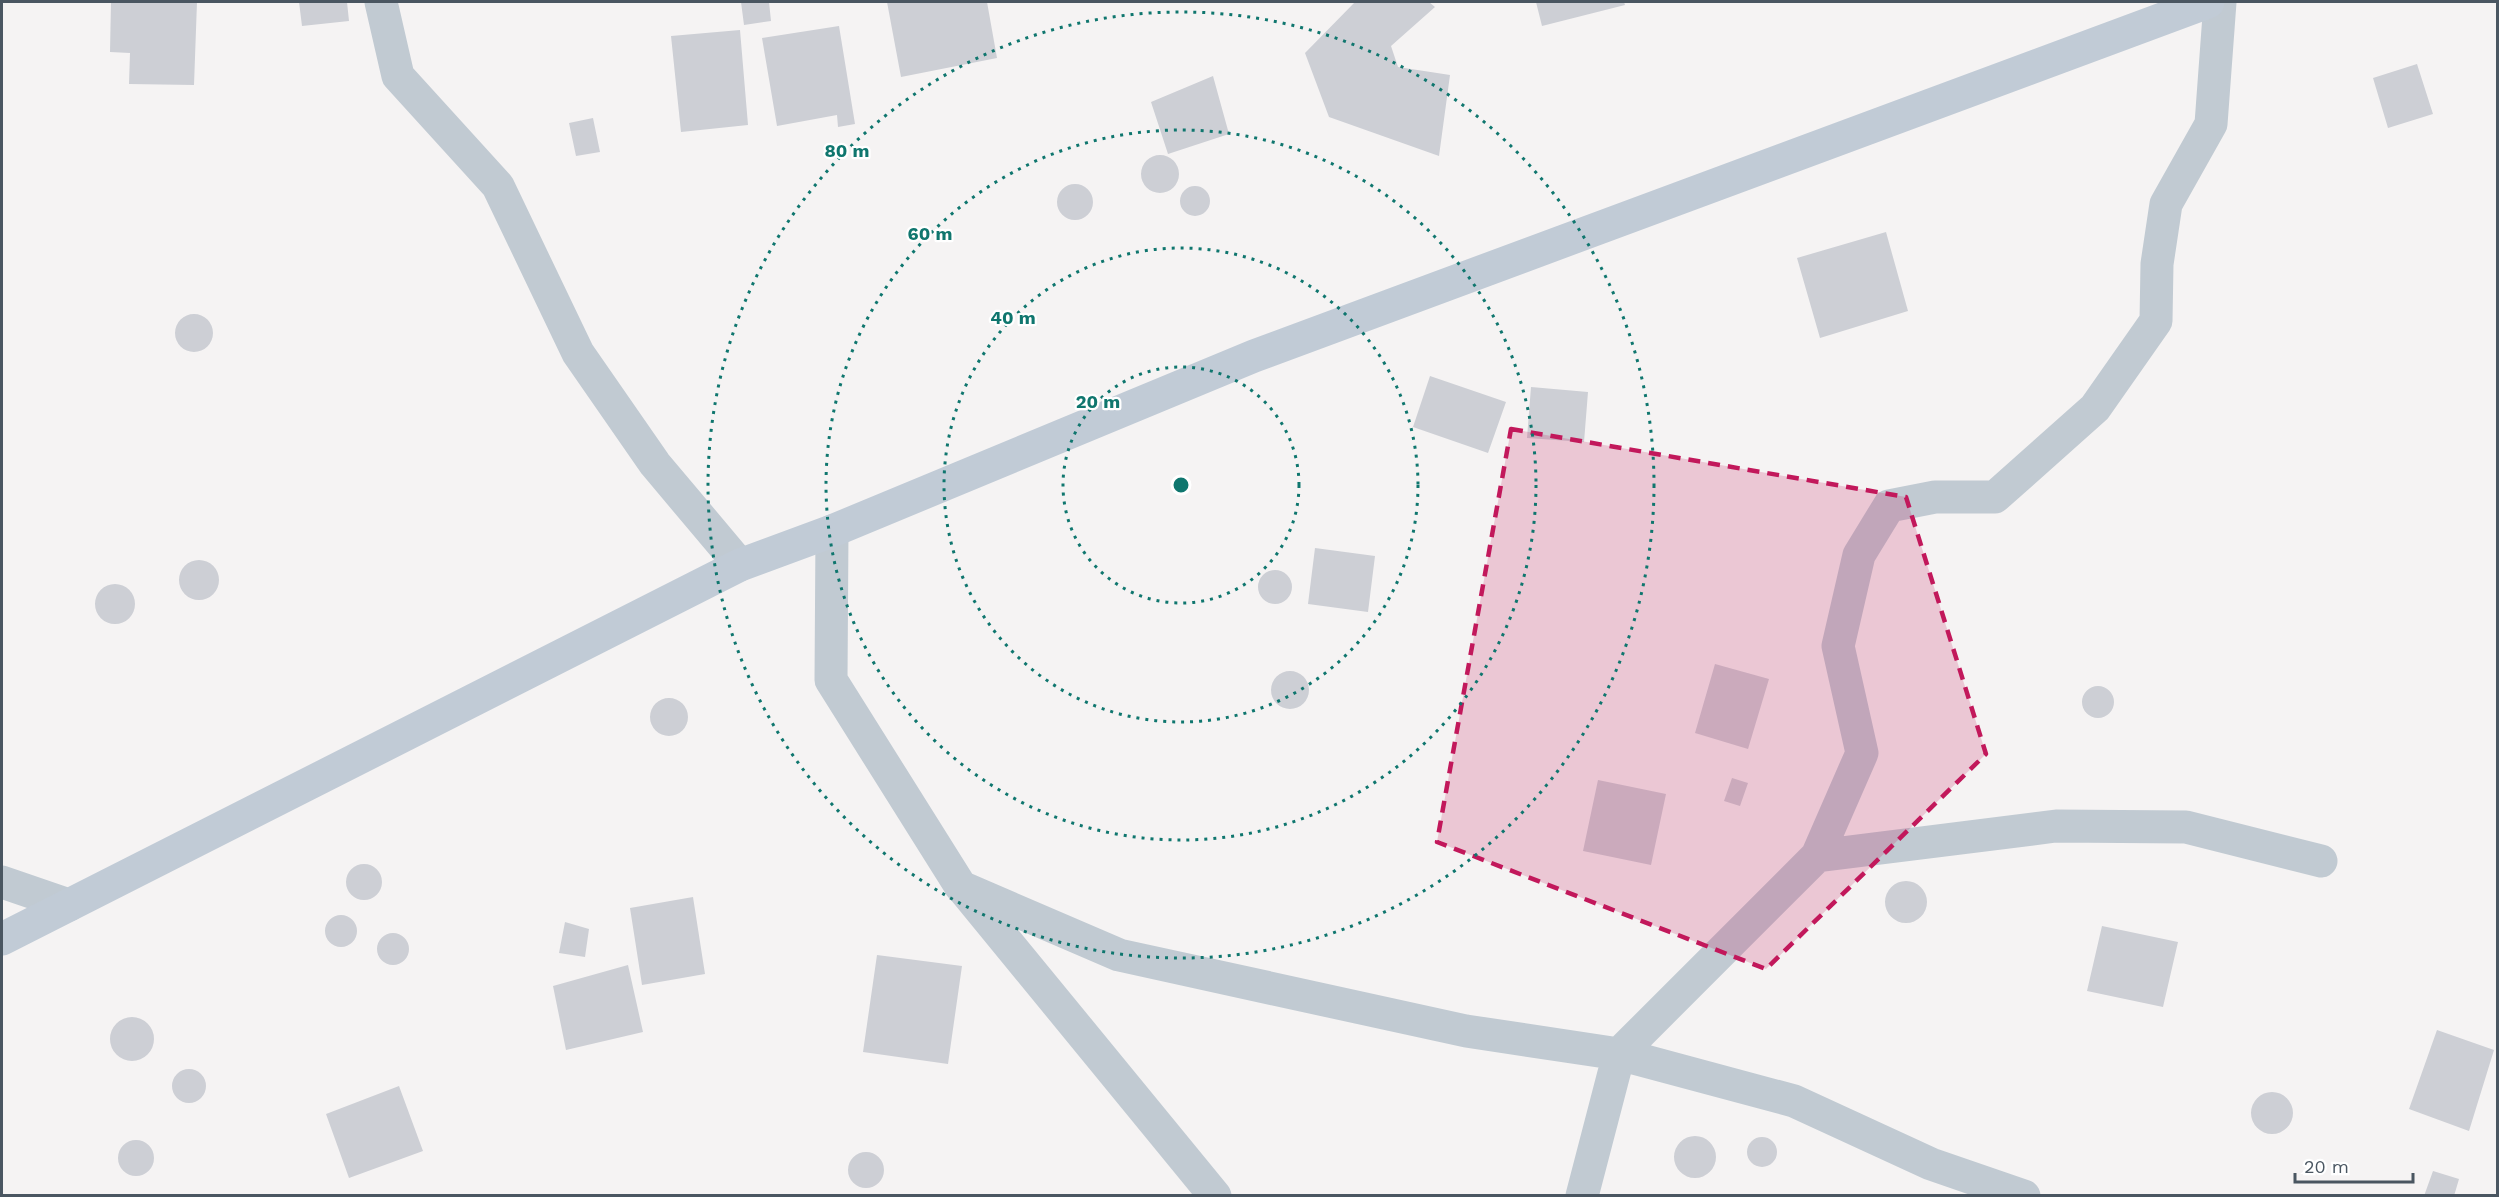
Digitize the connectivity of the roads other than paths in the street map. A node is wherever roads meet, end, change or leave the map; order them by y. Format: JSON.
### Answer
{"nodes":[{"id":1,"x":381,"y":2,"type":"edge"},
{"id":2,"x":2208,"y":2,"type":"edge"},
{"id":3,"x":2220,"y":2,"type":"edge"},
{"id":4,"x":832,"y":531,"type":"junction"},
{"id":5,"x":740,"y":565,"type":"junction"},
{"id":6,"x":1817,"y":856,"type":"junction"},
{"id":7,"x":2321,"y":861,"type":"dead end"},
{"id":8,"x":2,"y":882,"type":"edge"},
{"id":9,"x":962,"y":887,"type":"junction"},
{"id":10,"x":69,"y":905,"type":"junction"},
{"id":11,"x":2,"y":939,"type":"edge"},
{"id":12,"x":1619,"y":1054,"type":"junction"},
{"id":13,"x":1215,"y":1196,"type":"edge"},
{"id":14,"x":1582,"y":1196,"type":"edge"},
{"id":15,"x":2024,"y":1196,"type":"edge"}],
"edges":[{"from":1,"to":5,"type":"street"},
{"from":2,"to":4,"type":"street"},
{"from":3,"to":6,"type":"street"},
{"from":4,"to":5,"type":"street"},
{"from":4,"to":9,"type":"street"},
{"from":5,"to":10,"type":"street"},
{"from":6,"to":7,"type":"street"},
{"from":6,"to":12,"type":"street"},
{"from":8,"to":10,"type":"street"},
{"from":9,"to":12,"type":"street"},
{"from":9,"to":13,"type":"street"},
{"from":10,"to":11,"type":"street"},
{"from":12,"to":14,"type":"street"},
{"from":12,"to":15,"type":"street"}]}
